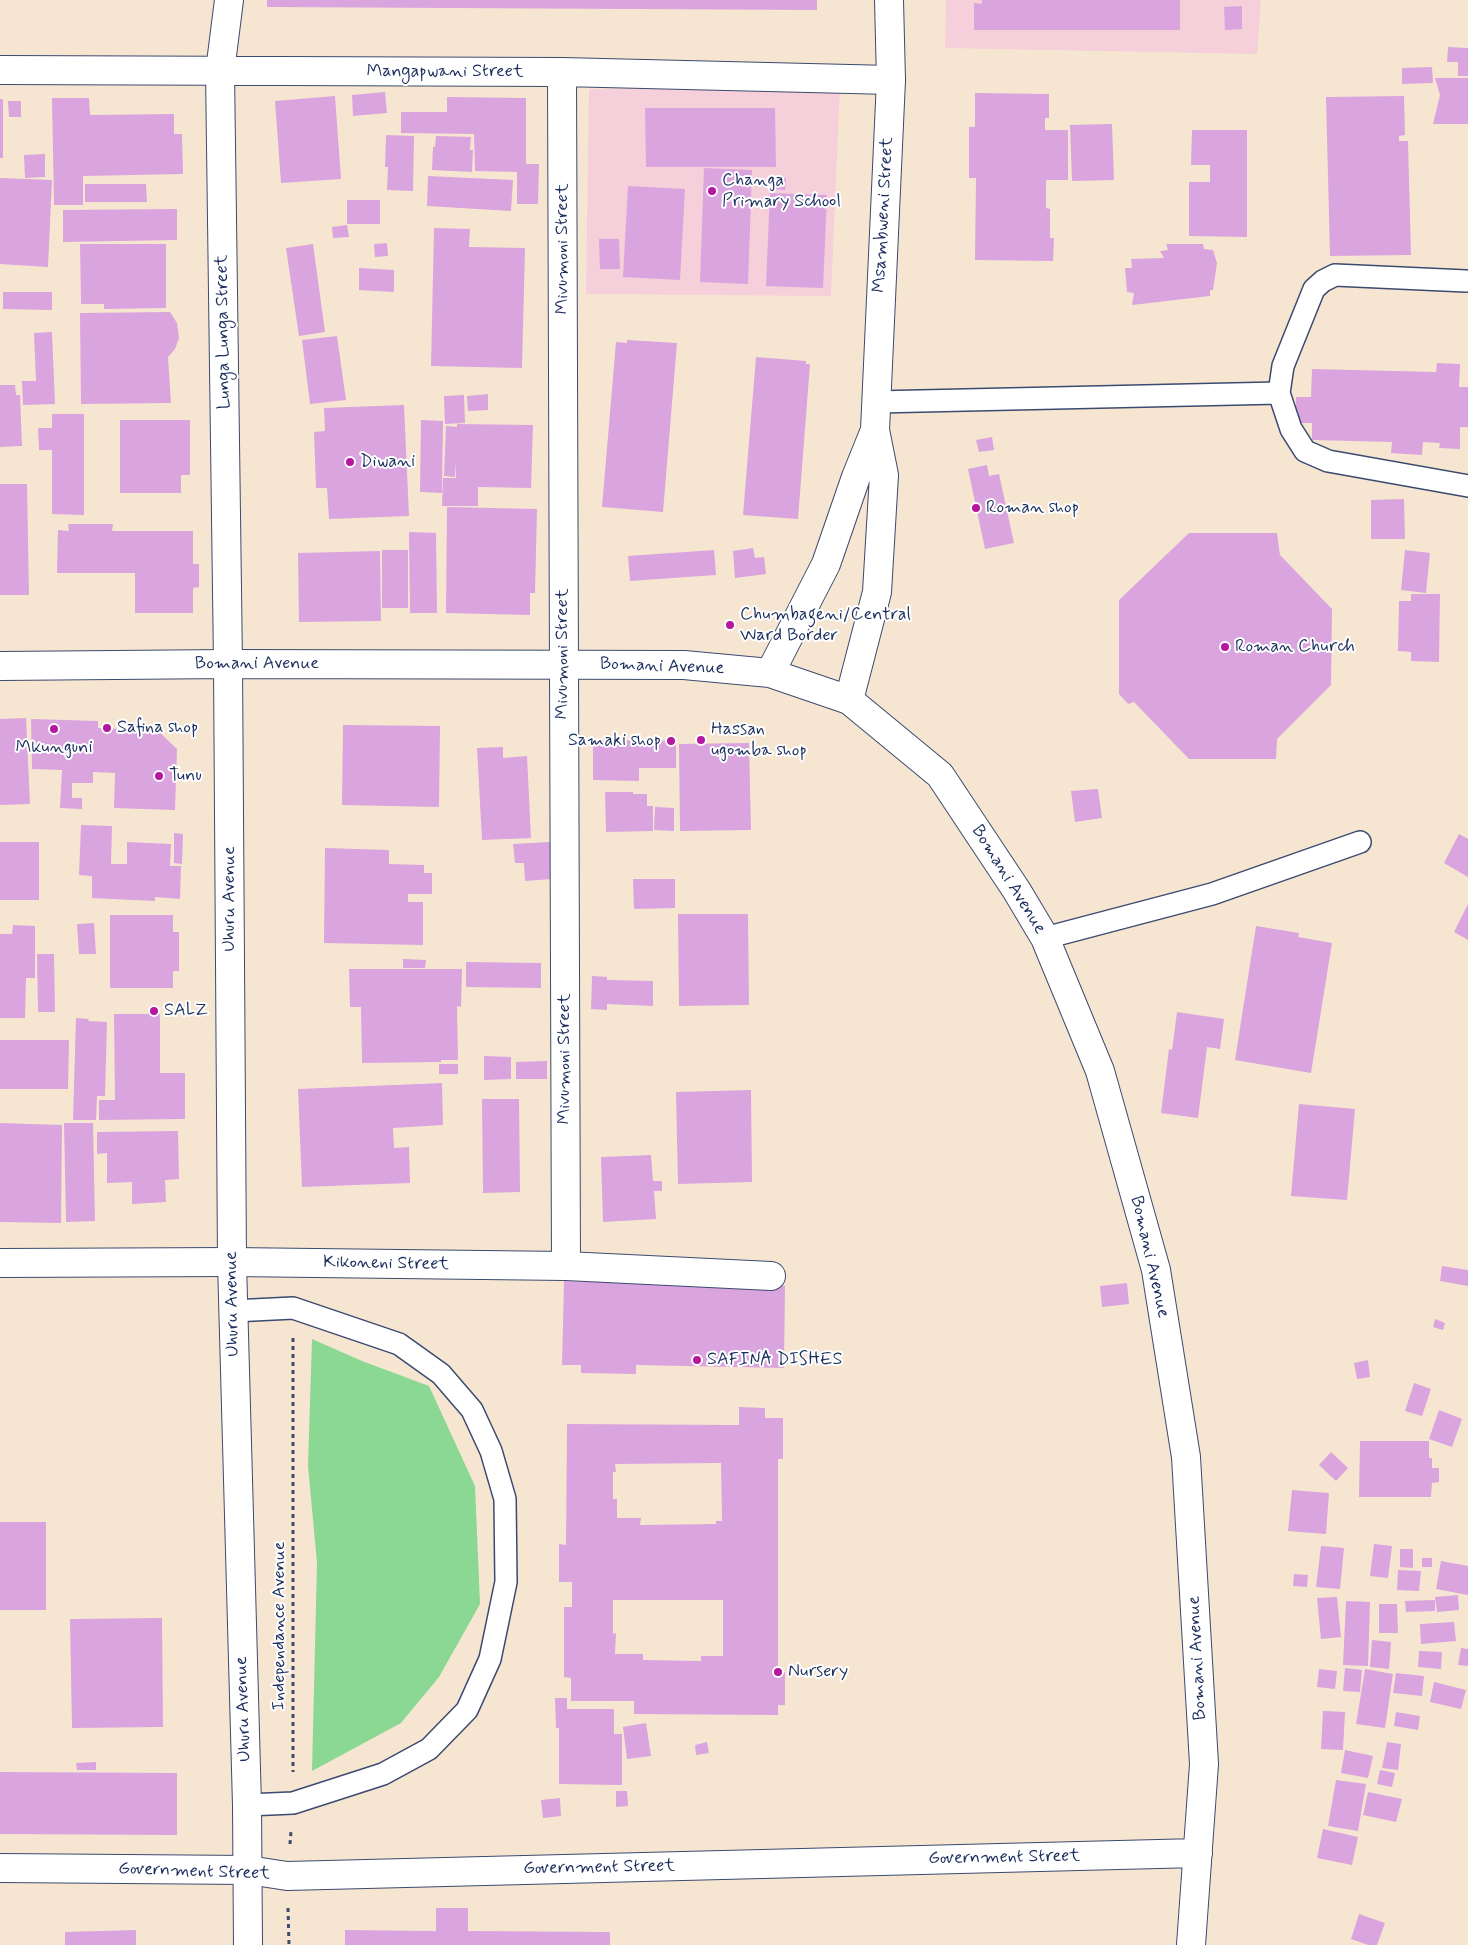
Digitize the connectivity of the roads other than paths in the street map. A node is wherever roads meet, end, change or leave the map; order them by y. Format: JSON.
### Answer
{"nodes":[{"id":1,"x":229,"y":0,"type":"edge"},
{"id":2,"x":889,"y":0,"type":"edge"},
{"id":3,"x":0,"y":70,"type":"edge"},
{"id":4,"x":220,"y":71,"type":"junction"},
{"id":5,"x":562,"y":72,"type":"junction"},
{"id":6,"x":890,"y":80,"type":"junction"},
{"id":7,"x":1466,"y":281,"type":"dead end"},
{"id":8,"x":1279,"y":393,"type":"junction"},
{"id":9,"x":876,"y":402,"type":"junction"},
{"id":10,"x":875,"y":430,"type":"junction"},
{"id":11,"x":1468,"y":486,"type":"edge"},
{"id":12,"x":228,"y":664,"type":"junction"},
{"id":13,"x":563,"y":665,"type":"junction"},
{"id":14,"x":0,"y":666,"type":"edge"},
{"id":15,"x":770,"y":673,"type":"junction"},
{"id":16,"x":849,"y":700,"type":"junction"},
{"id":17,"x":1360,"y":842,"type":"dead end"},
{"id":18,"x":1045,"y":938,"type":"junction"},
{"id":19,"x":232,"y":1262,"type":"junction"},
{"id":20,"x":0,"y":1263,"type":"edge"},
{"id":21,"x":566,"y":1266,"type":"junction"},
{"id":22,"x":771,"y":1276,"type":"dead end"},
{"id":23,"x":233,"y":1311,"type":"junction"},
{"id":24,"x":247,"y":1805,"type":"junction"},
{"id":25,"x":1198,"y":1853,"type":"junction"},
{"id":26,"x":0,"y":1868,"type":"edge"},
{"id":27,"x":248,"y":1870,"type":"junction"},
{"id":28,"x":248,"y":1945,"type":"edge"},
{"id":29,"x":1191,"y":1945,"type":"edge"}],
"edges":[{"from":1,"to":4,"type":"street","name":"Lunga Lunga Street"},
{"from":2,"to":6,"type":"street","name":"Msambweni Street"},
{"from":3,"to":4,"type":"street","name":"Mangapwani Street"},
{"from":4,"to":5,"type":"street","name":"Mangapwani Street"},
{"from":4,"to":12,"type":"street","name":"Lunga Lunga Street"},
{"from":5,"to":6,"type":"street","name":"Mangapwani Street"},
{"from":5,"to":13,"type":"street","name":"Mivumoni Street"},
{"from":6,"to":9,"type":"street","name":"Msambweni Street"},
{"from":7,"to":8,"type":"lane"},
{"from":8,"to":9,"type":"lane"},
{"from":8,"to":11,"type":"lane"},
{"from":9,"to":10,"type":"street","name":"Msambweni Street"},
{"from":10,"to":15,"type":"street"},
{"from":10,"to":16,"type":"street"},
{"from":12,"to":13,"type":"street","name":"Bomani Avenue"},
{"from":12,"to":14,"type":"street","name":"Bomani Avenue"},
{"from":12,"to":19,"type":"street","name":"Uhuru Avenue"},
{"from":13,"to":15,"type":"street","name":"Bomani Avenue"},
{"from":13,"to":21,"type":"street","name":"Mivumoni Street"},
{"from":15,"to":16,"type":"street","name":"Bomani Avenue"},
{"from":16,"to":18,"type":"street","name":"Bomani Avenue"},
{"from":17,"to":18,"type":"lane"},
{"from":18,"to":25,"type":"street","name":"Bomani Avenue"},
{"from":19,"to":20,"type":"street","name":"Kikoneni Street"},
{"from":19,"to":21,"type":"street","name":"Kikoneni Street"},
{"from":19,"to":23,"type":"street","name":"Uhuru Avenue"},
{"from":21,"to":22,"type":"street","name":"Kikoneni Street"},
{"from":23,"to":24,"type":"street","name":"Uhuru Avenue"},
{"from":23,"to":24,"type":"lane"},
{"from":24,"to":27,"type":"street","name":"Uhuru Avenue"},
{"from":25,"to":27,"type":"street","name":"Government Street"},
{"from":25,"to":29,"type":"street","name":"Bomani Avenue"},
{"from":26,"to":27,"type":"street","name":"Government Street"},
{"from":27,"to":28,"type":"street","name":"Uhuru Avenue"}]}
